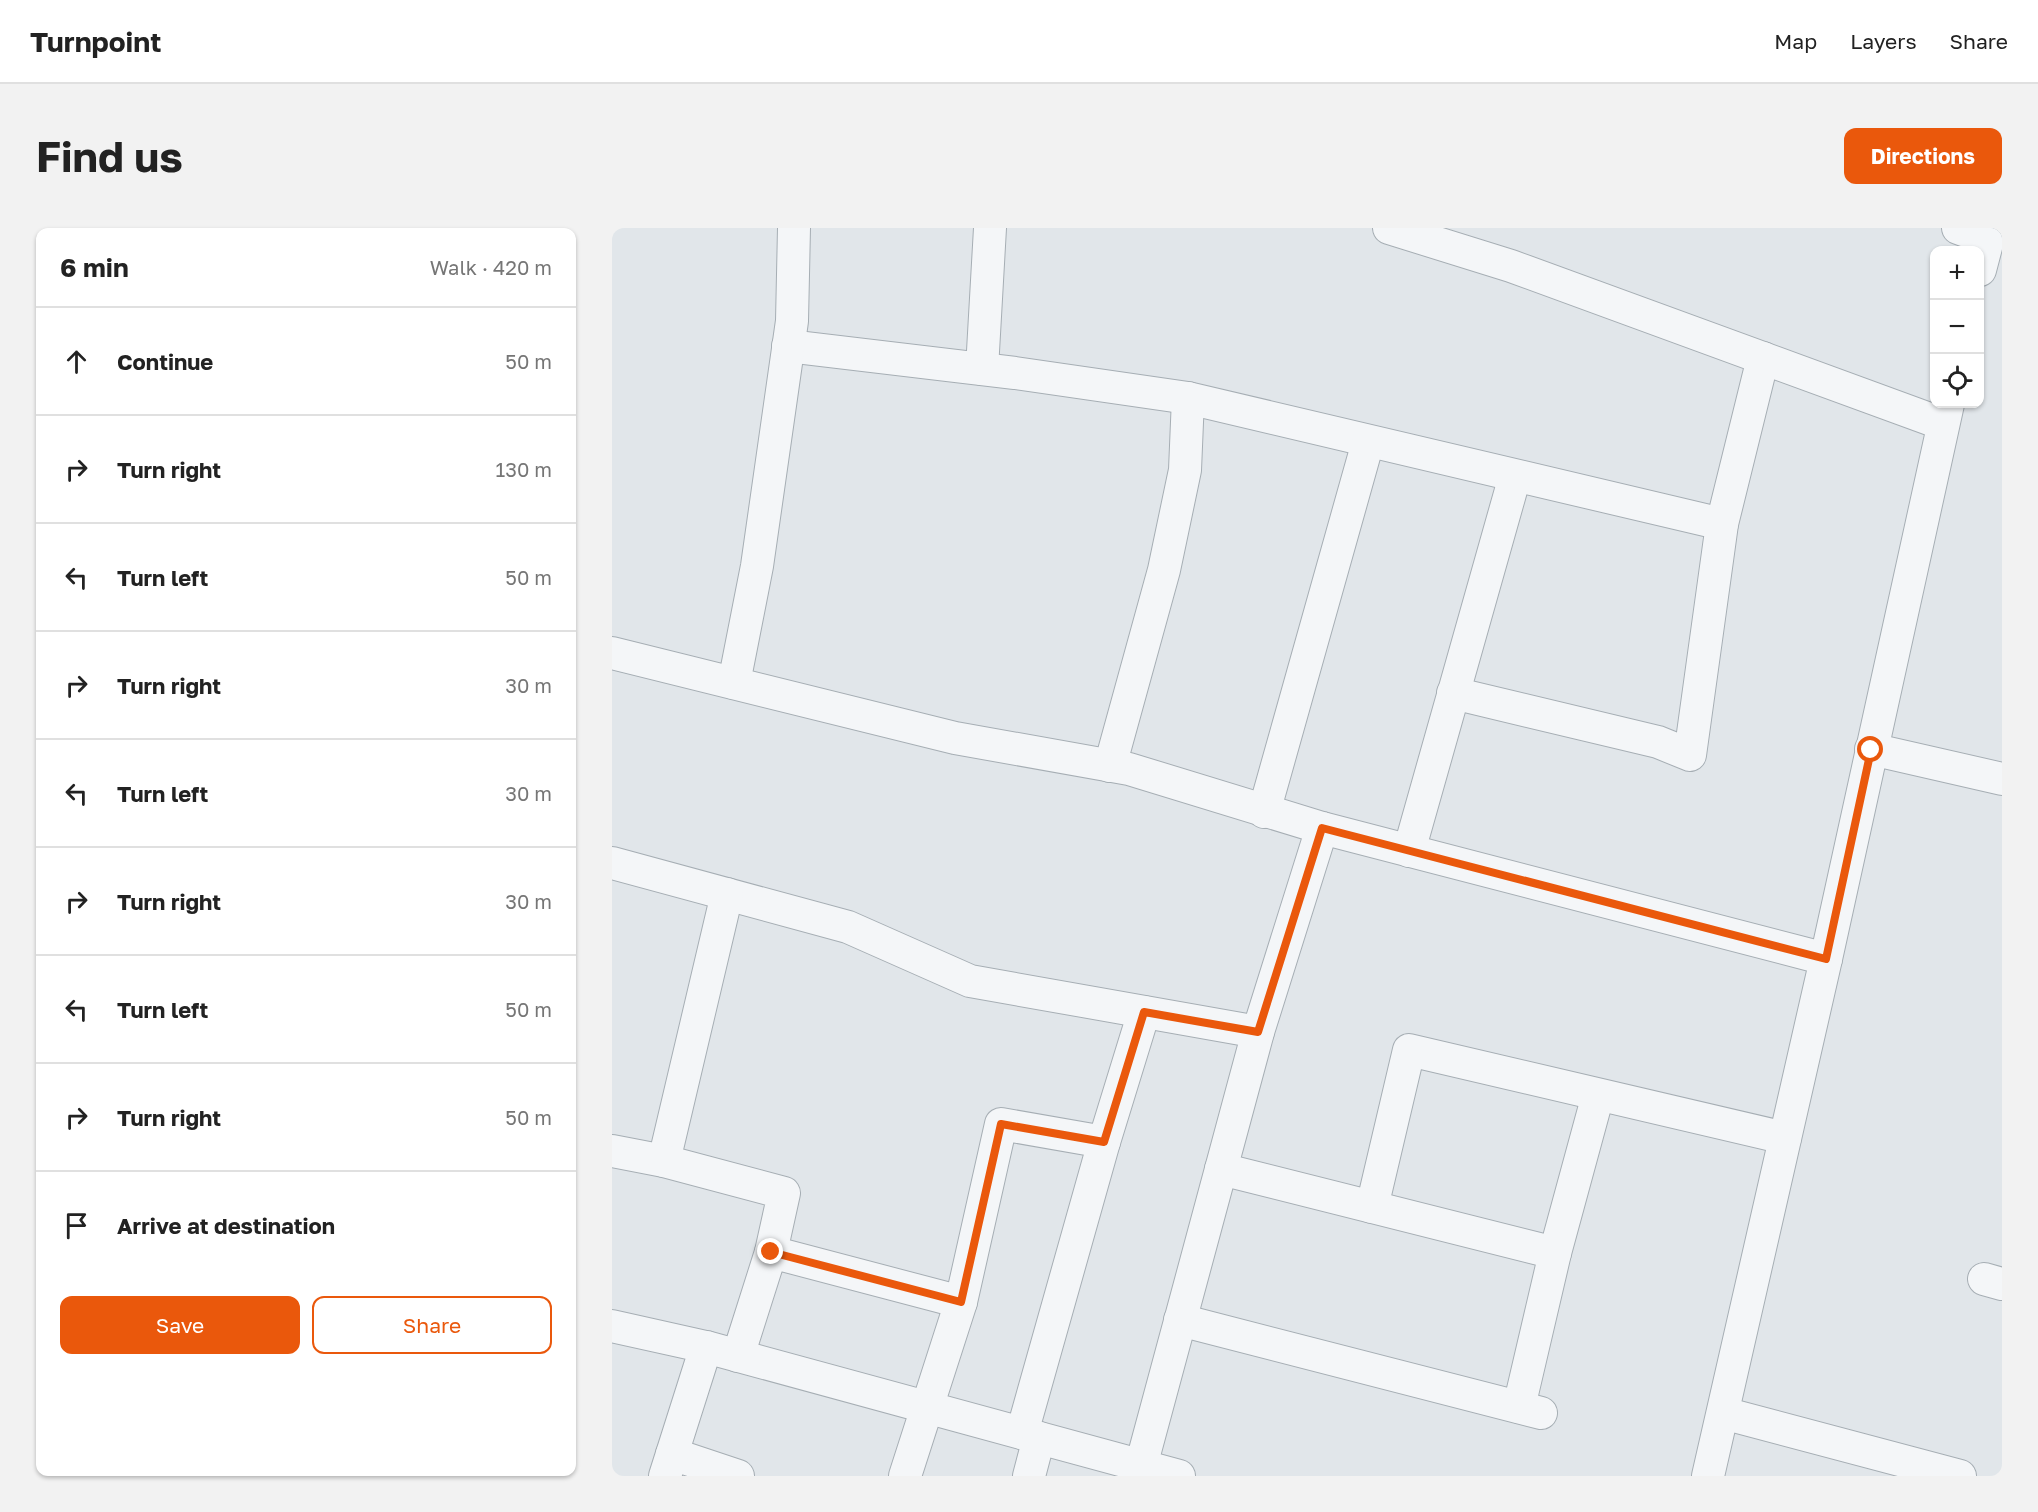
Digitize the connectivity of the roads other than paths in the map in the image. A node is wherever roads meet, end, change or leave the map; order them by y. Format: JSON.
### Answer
{"nodes":[{"id":1,"x":794,"y":228,"type":"edge"},
{"id":2,"x":990,"y":228,"type":"edge"},
{"id":3,"x":1958,"y":228,"type":"edge"},
{"id":4,"x":1405,"y":230,"type":"edge"},
{"id":5,"x":1990,"y":233,"type":"edge"},
{"id":6,"x":1984,"y":255,"type":"edge"},
{"id":7,"x":788,"y":346,"type":"junction"},
{"id":8,"x":1763,"y":358,"type":"junction"},
{"id":9,"x":982,"y":369,"type":"junction"},
{"id":10,"x":1188,"y":398,"type":"junction"},
{"id":11,"x":1946,"y":414,"type":"edge"},
{"id":12,"x":1368,"y":442,"type":"junction"},
{"id":13,"x":1515,"y":476,"type":"junction"},
{"id":14,"x":1722,"y":524,"type":"junction"},
{"id":15,"x":612,"y":653,"type":"edge"},
{"id":16,"x":734,"y":683,"type":"junction"},
{"id":17,"x":1453,"y":693,"type":"junction"},
{"id":18,"x":1871,"y":750,"type":"junction"},
{"id":19,"x":1110,"y":766,"type":"junction"},
{"id":20,"x":2002,"y":779,"type":"edge"},
{"id":21,"x":1264,"y":812,"type":"junction"},
{"id":22,"x":1322,"y":828,"type":"junction"},
{"id":23,"x":1409,"y":851,"type":"junction"},
{"id":24,"x":612,"y":863,"type":"edge"},
{"id":25,"x":727,"y":894,"type":"junction"},
{"id":26,"x":1826,"y":959,"type":"junction"},
{"id":27,"x":1144,"y":1012,"type":"junction"},
{"id":28,"x":1258,"y":1032,"type":"junction"},
{"id":29,"x":1598,"y":1095,"type":"junction"},
{"id":30,"x":1785,"y":1138,"type":"junction"},
{"id":31,"x":1104,"y":1142,"type":"junction"},
{"id":32,"x":612,"y":1151,"type":"edge"},
{"id":33,"x":664,"y":1161,"type":"junction"},
{"id":34,"x":1221,"y":1168,"type":"junction"},
{"id":35,"x":1372,"y":1207,"type":"junction"},
{"id":36,"x":771,"y":1252,"type":"junction"},
{"id":37,"x":1555,"y":1253,"type":"junction"},
{"id":38,"x":961,"y":1302,"type":"junction"},
{"id":39,"x":1180,"y":1320,"type":"junction"},
{"id":40,"x":612,"y":1326,"type":"edge"},
{"id":41,"x":706,"y":1347,"type":"junction"},
{"id":42,"x":738,"y":1356,"type":"junction"},
{"id":43,"x":928,"y":1408,"type":"junction"},
{"id":44,"x":1723,"y":1413,"type":"junction"},
{"id":45,"x":1031,"y":1436,"type":"junction"},
{"id":46,"x":668,"y":1465,"type":"edge"},
{"id":47,"x":1142,"y":1466,"type":"junction"},
{"id":48,"x":1927,"y":1472,"type":"edge"},
{"id":49,"x":738,"y":1476,"type":"edge"},
{"id":50,"x":905,"y":1476,"type":"edge"},
{"id":51,"x":1029,"y":1476,"type":"edge"},
{"id":52,"x":1179,"y":1476,"type":"edge"},
{"id":53,"x":1708,"y":1476,"type":"edge"},
{"id":54,"x":1960,"y":1476,"type":"edge"}],
"edges":[{"from":1,"to":7,"type":"street"},
{"from":2,"to":9,"type":"street"},
{"from":3,"to":5,"type":"street"},
{"from":4,"to":8,"type":"street"},
{"from":5,"to":6,"type":"street"},
{"from":7,"to":9,"type":"street"},
{"from":7,"to":16,"type":"street"},
{"from":8,"to":11,"type":"street"},
{"from":8,"to":14,"type":"street"},
{"from":9,"to":10,"type":"street"},
{"from":10,"to":12,"type":"street"},
{"from":10,"to":19,"type":"street"},
{"from":11,"to":18,"type":"street"},
{"from":12,"to":13,"type":"street"},
{"from":12,"to":21,"type":"street"},
{"from":13,"to":14,"type":"street"},
{"from":13,"to":17,"type":"street"},
{"from":14,"to":17,"type":"street"},
{"from":15,"to":16,"type":"street"},
{"from":16,"to":19,"type":"street"},
{"from":17,"to":23,"type":"street"},
{"from":18,"to":20,"type":"street"},
{"from":18,"to":26,"type":"street"},
{"from":19,"to":21,"type":"street"},
{"from":21,"to":22,"type":"street"},
{"from":22,"to":23,"type":"street"},
{"from":22,"to":28,"type":"street"},
{"from":23,"to":26,"type":"street"},
{"from":24,"to":25,"type":"street"},
{"from":25,"to":27,"type":"street"},
{"from":25,"to":33,"type":"street"},
{"from":26,"to":30,"type":"street"},
{"from":27,"to":28,"type":"street"},
{"from":27,"to":31,"type":"street"},
{"from":28,"to":34,"type":"street"},
{"from":29,"to":30,"type":"street"},
{"from":29,"to":35,"type":"street"},
{"from":29,"to":37,"type":"street"},
{"from":30,"to":44,"type":"street"},
{"from":31,"to":38,"type":"street"},
{"from":31,"to":45,"type":"street"},
{"from":32,"to":33,"type":"street"},
{"from":33,"to":36,"type":"street"},
{"from":34,"to":35,"type":"street"},
{"from":34,"to":39,"type":"street"},
{"from":35,"to":37,"type":"street"},
{"from":36,"to":38,"type":"street"},
{"from":36,"to":42,"type":"street"},
{"from":37,"to":39,"type":"street"},
{"from":38,"to":43,"type":"street"},
{"from":39,"to":47,"type":"street"},
{"from":40,"to":41,"type":"street"},
{"from":41,"to":42,"type":"street"},
{"from":41,"to":46,"type":"street"},
{"from":42,"to":43,"type":"street"},
{"from":43,"to":45,"type":"street"},
{"from":43,"to":50,"type":"street"},
{"from":44,"to":48,"type":"street"},
{"from":44,"to":53,"type":"street"},
{"from":45,"to":47,"type":"street"},
{"from":45,"to":51,"type":"street"},
{"from":46,"to":49,"type":"street"},
{"from":47,"to":52,"type":"street"},
{"from":48,"to":54,"type":"street"}]}
